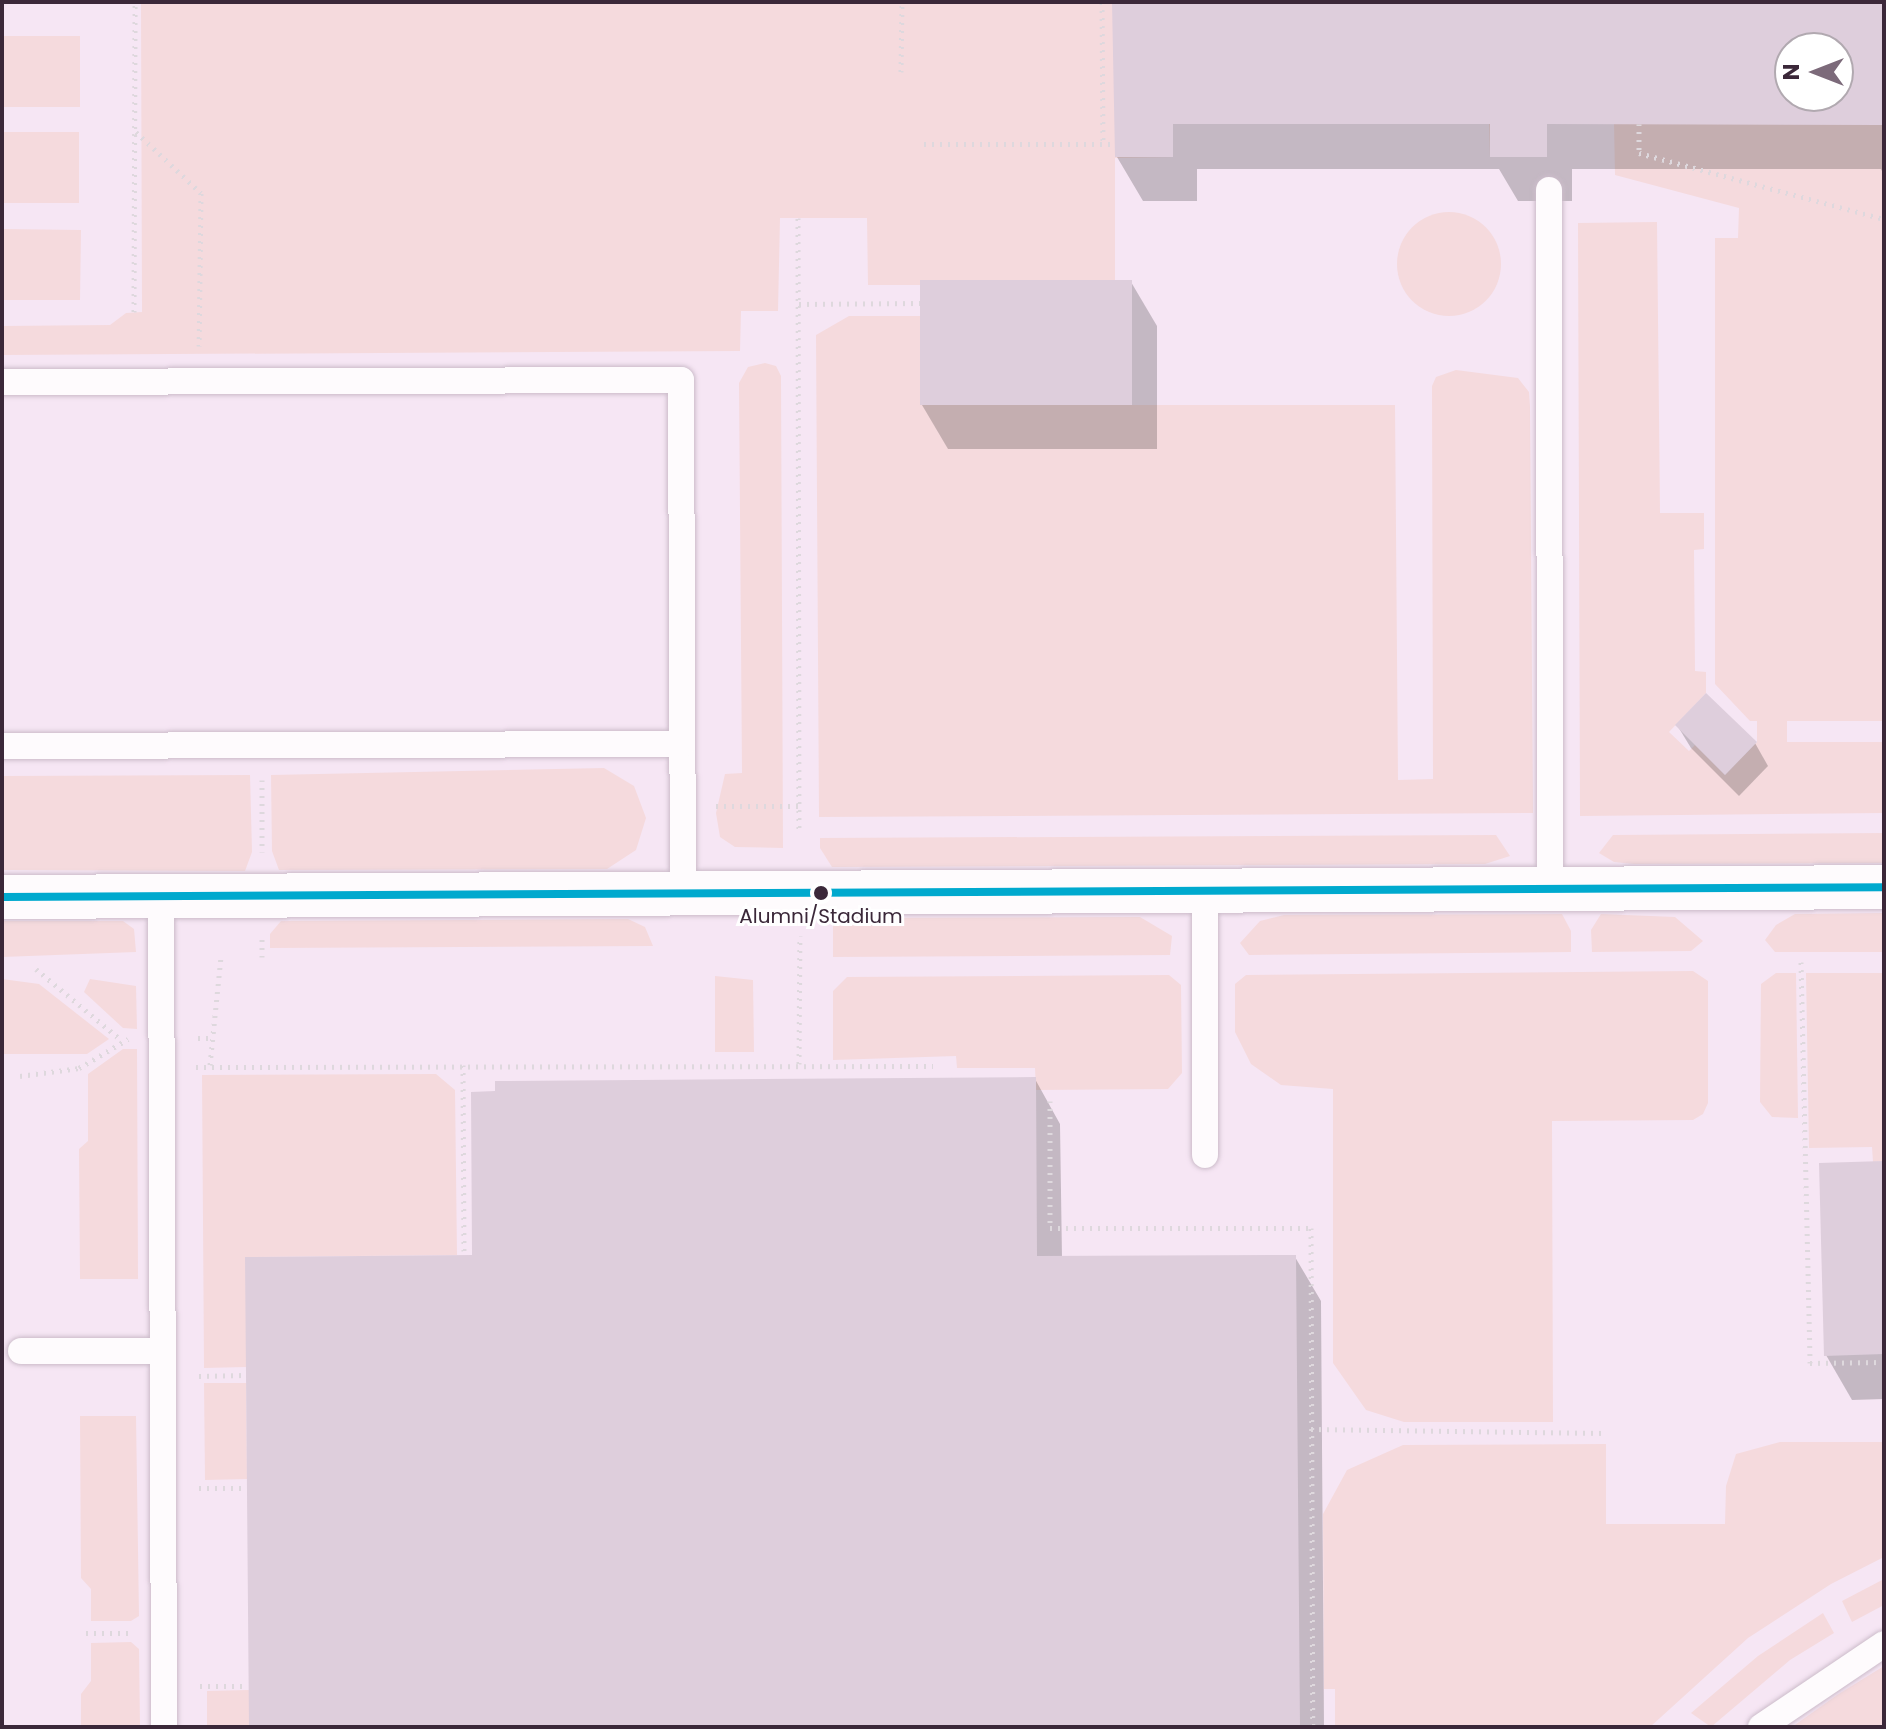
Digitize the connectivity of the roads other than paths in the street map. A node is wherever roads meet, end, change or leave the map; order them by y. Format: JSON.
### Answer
{"nodes":[{"id":1,"x":1549,"y":190,"type":"dead end"},
{"id":2,"x":2,"y":382,"type":"edge"},
{"id":3,"x":682,"y":744,"type":"junction"},
{"id":4,"x":2,"y":746,"type":"edge"},
{"id":5,"x":1884,"y":887,"type":"edge"},
{"id":6,"x":1550,"y":889,"type":"junction"},
{"id":7,"x":1205,"y":890,"type":"junction"},
{"id":8,"x":683,"y":893,"type":"junction"},
{"id":9,"x":2,"y":897,"type":"edge"},
{"id":10,"x":161,"y":897,"type":"junction"},
{"id":11,"x":1205,"y":1155,"type":"dead end"},
{"id":12,"x":21,"y":1351,"type":"dead end"},
{"id":13,"x":163,"y":1351,"type":"junction"},
{"id":14,"x":1884,"y":1644,"type":"edge"},
{"id":15,"x":164,"y":1727,"type":"edge"},
{"id":16,"x":1761,"y":1727,"type":"edge"}],
"edges":[{"from":1,"to":6,"type":"lane"},
{"from":2,"to":3,"type":"lane"},
{"from":3,"to":4,"type":"lane"},
{"from":3,"to":8,"type":"lane"},
{"from":5,"to":6,"type":"street"},
{"from":6,"to":7,"type":"street"},
{"from":7,"to":8,"type":"street"},
{"from":7,"to":11,"type":"lane"},
{"from":8,"to":10,"type":"street"},
{"from":9,"to":10,"type":"street"},
{"from":10,"to":13,"type":"lane"},
{"from":12,"to":13,"type":"lane"},
{"from":13,"to":15,"type":"lane"},
{"from":14,"to":16,"type":"lane"}]}
